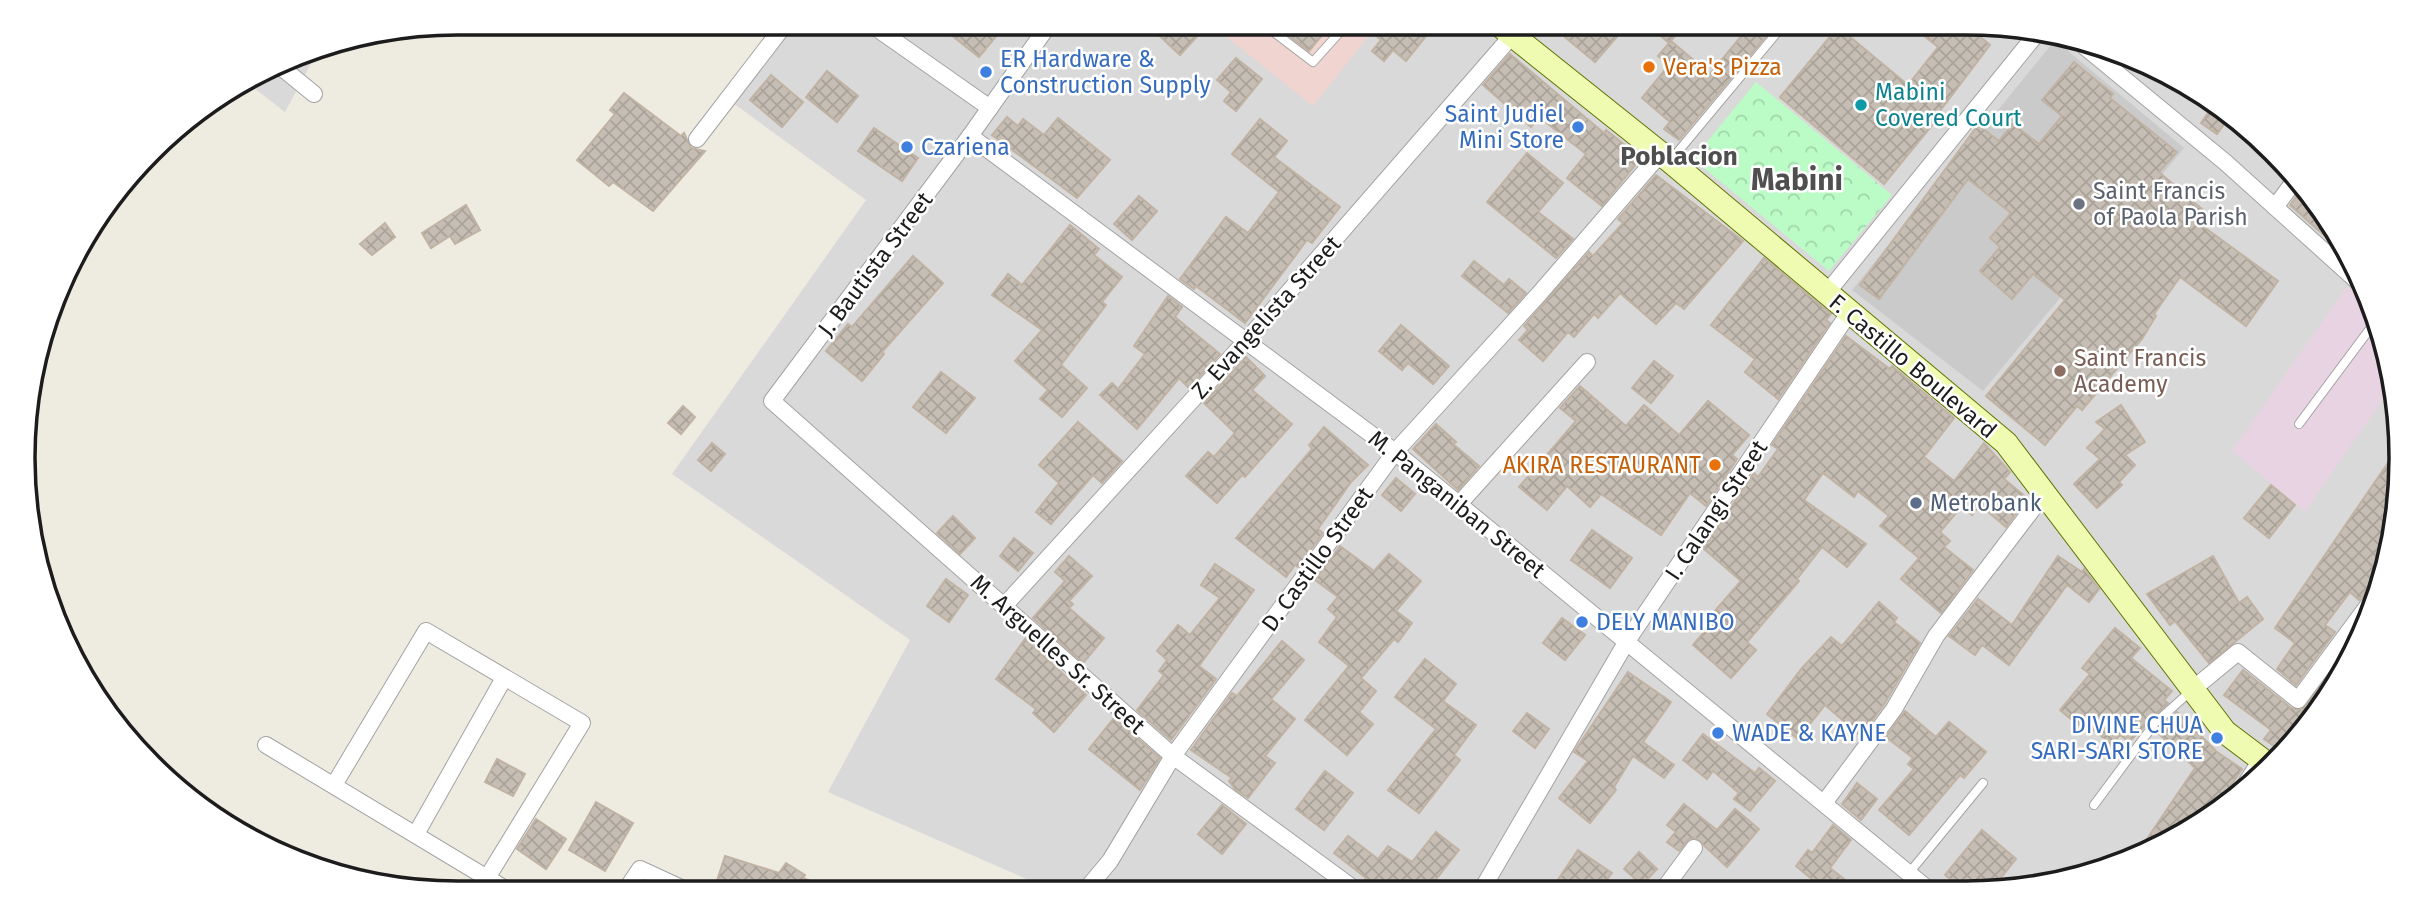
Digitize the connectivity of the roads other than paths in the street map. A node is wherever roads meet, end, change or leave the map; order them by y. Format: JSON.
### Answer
{"nodes":[{"id":1,"x":777,"y":35,"type":"edge"},
{"id":2,"x":886,"y":35,"type":"edge"},
{"id":3,"x":1042,"y":35,"type":"edge"},
{"id":4,"x":1278,"y":35,"type":"edge"},
{"id":5,"x":1338,"y":35,"type":"edge"},
{"id":6,"x":1504,"y":35,"type":"edge"},
{"id":7,"x":1520,"y":35,"type":"edge"},
{"id":8,"x":1774,"y":35,"type":"edge"},
{"id":9,"x":2031,"y":40,"type":"edge"},
{"id":10,"x":2094,"y":55,"type":"edge"},
{"id":11,"x":287,"y":72,"type":"edge"},
{"id":12,"x":314,"y":94,"type":"dead end"},
{"id":13,"x":990,"y":108,"type":"junction"},
{"id":14,"x":970,"y":136,"type":"junction"},
{"id":15,"x":697,"y":139,"type":"dead end"},
{"id":16,"x":1665,"y":158,"type":"junction"},
{"id":17,"x":2290,"y":186,"type":"edge"},
{"id":18,"x":2275,"y":207,"type":"junction"},
{"id":19,"x":2343,"y":268,"type":"edge"},
{"id":20,"x":1826,"y":294,"type":"junction"},
{"id":21,"x":1849,"y":313,"type":"junction"},
{"id":22,"x":2369,"y":330,"type":"edge"},
{"id":23,"x":1246,"y":341,"type":"junction"},
{"id":24,"x":1587,"y":362,"type":"dead end"},
{"id":25,"x":772,"y":401,"type":"joint"},
{"id":26,"x":2299,"y":424,"type":"dead end"},
{"id":27,"x":1395,"y":452,"type":"junction"},
{"id":28,"x":2044,"y":494,"type":"junction"},
{"id":29,"x":1459,"y":504,"type":"junction"},
{"id":30,"x":1004,"y":606,"type":"junction"},
{"id":31,"x":2357,"y":620,"type":"edge"},
{"id":32,"x":1627,"y":642,"type":"junction"},
{"id":33,"x":505,"y":678,"type":"junction"},
{"id":34,"x":2193,"y":690,"type":"junction"},
{"id":35,"x":266,"y":745,"type":"dead end"},
{"id":36,"x":1173,"y":756,"type":"junction"},
{"id":37,"x":2262,"y":760,"type":"edge"},
{"id":38,"x":1983,"y":783,"type":"dead end"},
{"id":39,"x":334,"y":785,"type":"junction"},
{"id":40,"x":1824,"y":803,"type":"junction"},
{"id":41,"x":2094,"y":805,"type":"dead end"},
{"id":42,"x":416,"y":834,"type":"junction"},
{"id":43,"x":1694,"y":848,"type":"dead end"},
{"id":44,"x":1909,"y":873,"type":"junction"},
{"id":45,"x":487,"y":878,"type":"junction"},
{"id":46,"x":492,"y":881,"type":"edge"},
{"id":47,"x":632,"y":881,"type":"edge"},
{"id":48,"x":666,"y":881,"type":"edge"},
{"id":49,"x":1093,"y":881,"type":"edge"},
{"id":50,"x":1343,"y":881,"type":"edge"},
{"id":51,"x":1488,"y":881,"type":"edge"},
{"id":52,"x":1670,"y":881,"type":"edge"},
{"id":53,"x":1918,"y":881,"type":"edge"}],
"edges":[{"from":1,"to":15,"type":"street"},
{"from":2,"to":13,"type":"street"},
{"from":3,"to":13,"type":"street","name":"J. Bautista Street"},
{"from":4,"to":5,"type":"lane"},
{"from":6,"to":23,"type":"street","name":"Z. Evangelista Street"},
{"from":7,"to":16,"type":"main road","name":"F. Castillo Boulevard"},
{"from":8,"to":16,"type":"lane","name":"D. Castillo Street"},
{"from":9,"to":20,"type":"street"},
{"from":10,"to":18,"type":"street"},
{"from":11,"to":12,"type":"street"},
{"from":13,"to":14,"type":"street","name":"J. Bautista Street"},
{"from":14,"to":23,"type":"street","name":"M. Panganiban Street"},
{"from":14,"to":25,"type":"street","name":"J. Bautista Street"},
{"from":16,"to":20,"type":"main road","name":"F. Castillo Boulevard"},
{"from":16,"to":27,"type":"street","name":"D. Castillo Street"},
{"from":17,"to":18,"type":"street"},
{"from":18,"to":19,"type":"street"},
{"from":20,"to":21,"type":"main road","name":"F. Castillo Boulevard"},
{"from":21,"to":28,"type":"main road","name":"F. Castillo Boulevard"},
{"from":21,"to":32,"type":"street","name":"I. Calangi Street"},
{"from":22,"to":26,"type":"lane"},
{"from":23,"to":27,"type":"street","name":"M. Panganiban Street"},
{"from":23,"to":30,"type":"street","name":"Z. Evangelista Street"},
{"from":24,"to":29,"type":"street"},
{"from":25,"to":30,"type":"street","name":"M. Arguelles Sr. Street"},
{"from":27,"to":29,"type":"street","name":"M. Panganiban Street"},
{"from":27,"to":36,"type":"street","name":"D. Castillo Street"},
{"from":28,"to":34,"type":"main road","name":"F. Castillo Boulevard"},
{"from":28,"to":40,"type":"street"},
{"from":29,"to":32,"type":"street","name":"M. Panganiban Street"},
{"from":30,"to":36,"type":"street","name":"M. Arguelles Sr. Street"},
{"from":31,"to":34,"type":"street"},
{"from":32,"to":40,"type":"street","name":"M. Panganiban Street"},
{"from":32,"to":51,"type":"street","name":"I. Calangi Street"},
{"from":33,"to":39,"type":"street"},
{"from":33,"to":42,"type":"street"},
{"from":33,"to":45,"type":"street"},
{"from":34,"to":37,"type":"main road","name":"F. Castillo Boulevard"},
{"from":34,"to":41,"type":"lane"},
{"from":35,"to":39,"type":"street"},
{"from":36,"to":49,"type":"street","name":"D. Castillo Street"},
{"from":36,"to":50,"type":"street","name":"M. Arguelles Sr. Street"},
{"from":38,"to":44,"type":"lane"},
{"from":39,"to":42,"type":"street"},
{"from":40,"to":44,"type":"street","name":"M. Panganiban Street"},
{"from":42,"to":45,"type":"street"},
{"from":43,"to":52,"type":"street"},
{"from":44,"to":53,"type":"street","name":"M. Panganiban Street"},
{"from":45,"to":46,"type":"street"},
{"from":47,"to":48,"type":"street"}]}
